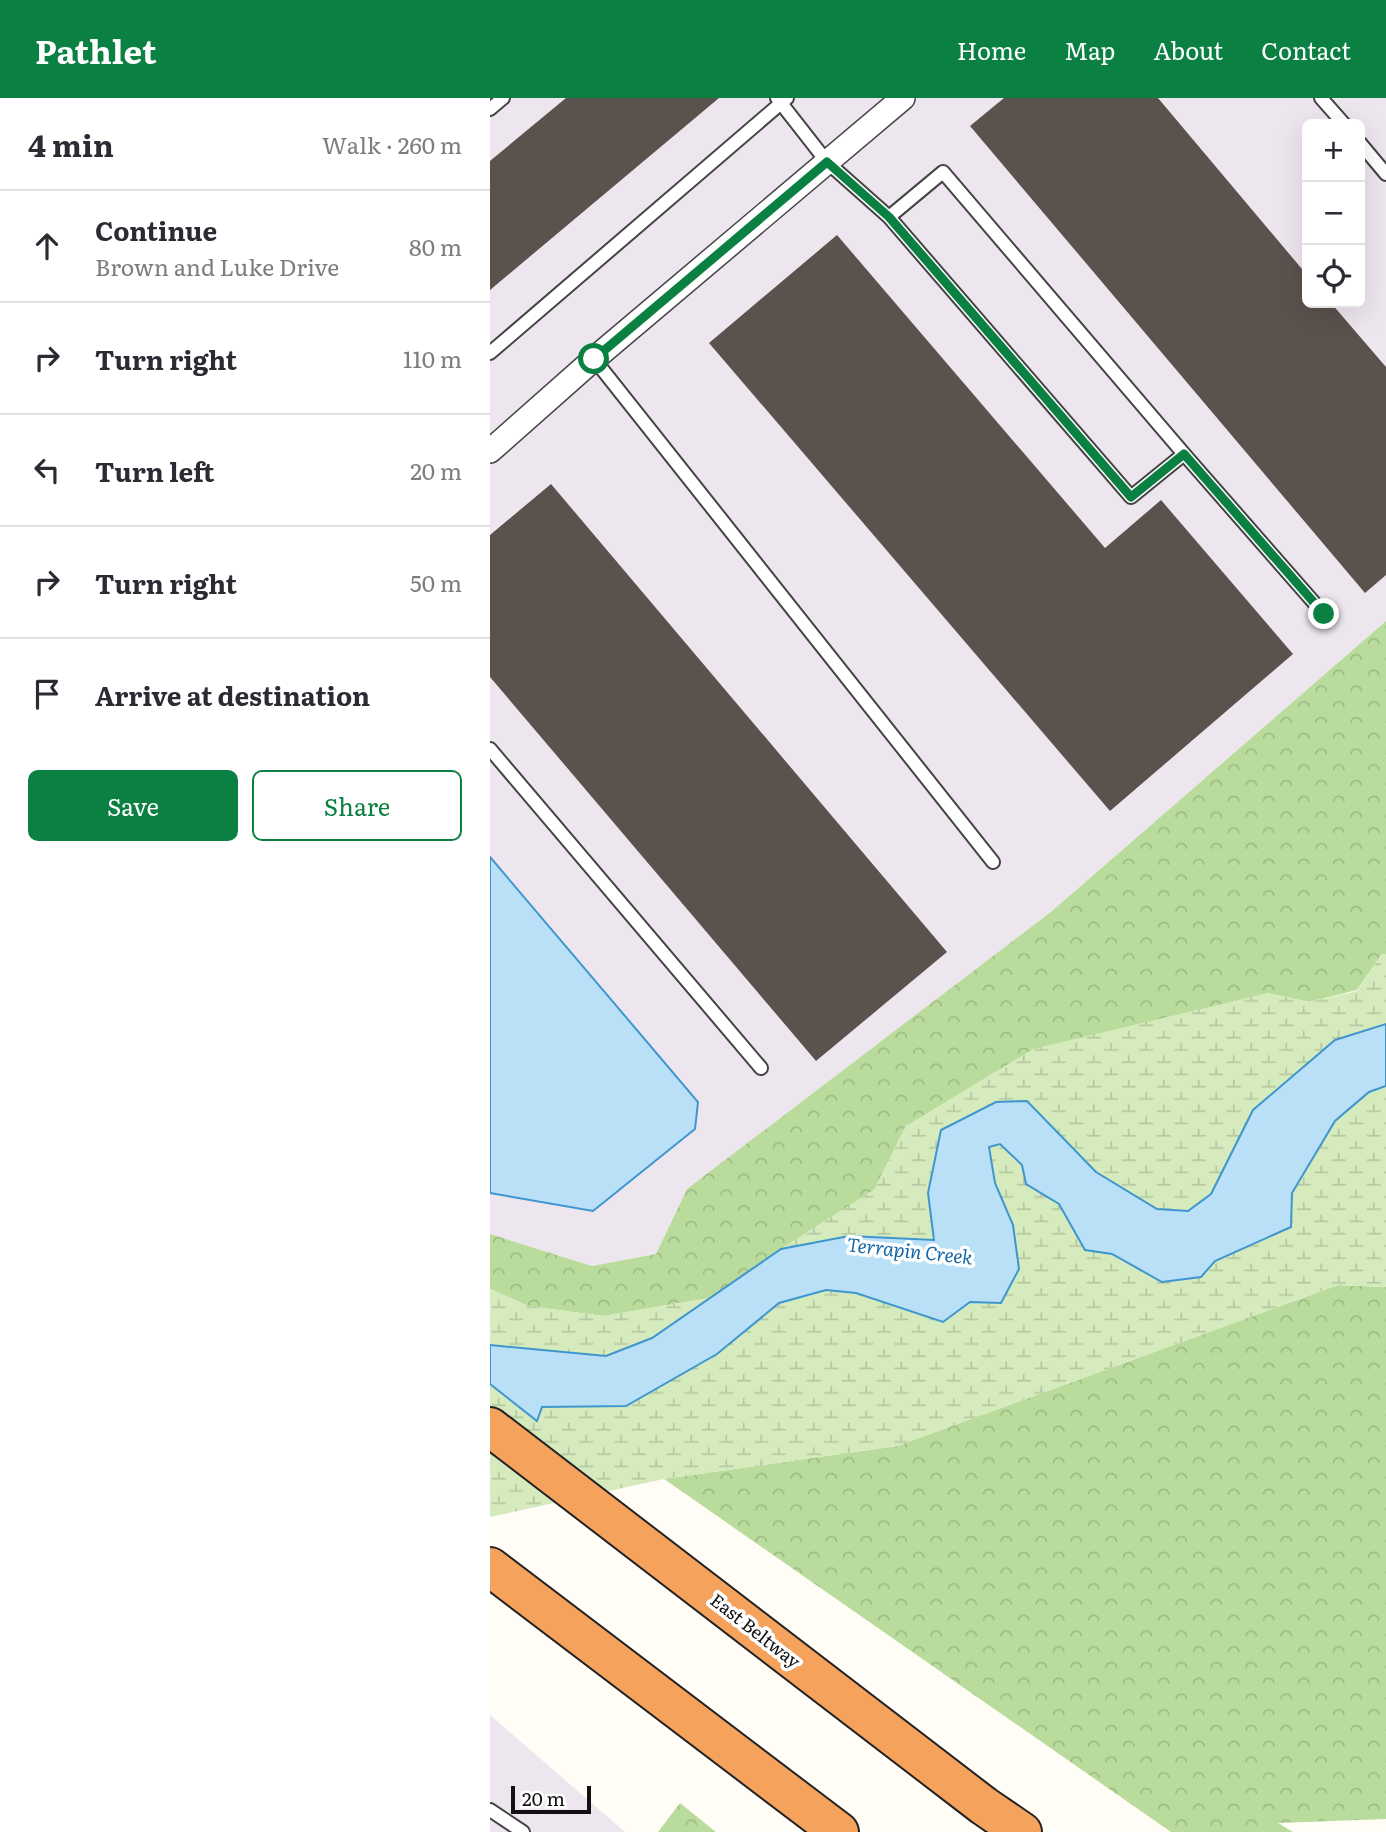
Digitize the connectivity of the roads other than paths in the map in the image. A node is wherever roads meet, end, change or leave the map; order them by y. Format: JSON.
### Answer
{"nodes":[{"id":1,"x":503,"y":98,"type":"edge"},
{"id":2,"x":903,"y":98,"type":"edge"},
{"id":3,"x":1321,"y":98,"type":"edge"},
{"id":4,"x":782,"y":100,"type":"edge"},
{"id":5,"x":490,"y":108,"type":"edge"},
{"id":6,"x":1340,"y":119,"type":"edge"},
{"id":7,"x":1365,"y":149,"type":"edge"},
{"id":8,"x":827,"y":162,"type":"junction"},
{"id":9,"x":1386,"y":174,"type":"edge"},
{"id":10,"x":889,"y":217,"type":"junction"},
{"id":11,"x":490,"y":353,"type":"edge"},
{"id":12,"x":594,"y":359,"type":"junction"},
{"id":13,"x":490,"y":451,"type":"edge"},
{"id":14,"x":1184,"y":454,"type":"junction"},
{"id":15,"x":1324,"y":614,"type":"dead end"},
{"id":16,"x":490,"y":749,"type":"edge"},
{"id":17,"x":993,"y":862,"type":"dead end"},
{"id":18,"x":761,"y":1068,"type":"dead end"},
{"id":19,"x":490,"y":1427,"type":"edge"},
{"id":20,"x":495,"y":1571,"type":"edge"},
{"id":21,"x":490,"y":1810,"type":"edge"},
{"id":22,"x":523,"y":1832,"type":"edge"},
{"id":23,"x":839,"y":1832,"type":"edge"},
{"id":24,"x":1022,"y":1832,"type":"edge"}],
"edges":[{"from":1,"to":5,"type":"lane"},
{"from":2,"to":8,"type":"street"},
{"from":3,"to":6,"type":"lane"},
{"from":4,"to":8,"type":"lane"},
{"from":4,"to":11,"type":"lane"},
{"from":7,"to":9,"type":"lane"},
{"from":8,"to":10,"type":"lane"},
{"from":8,"to":12,"type":"street"},
{"from":10,"to":14,"type":"lane"},
{"from":10,"to":14,"type":"lane"},
{"from":12,"to":13,"type":"street"},
{"from":12,"to":17,"type":"lane"},
{"from":14,"to":15,"type":"lane"},
{"from":16,"to":18,"type":"lane"},
{"from":19,"to":24,"type":"highway","name":"East Beltway"},
{"from":20,"to":23,"type":"highway"},
{"from":21,"to":22,"type":"lane"}]}
